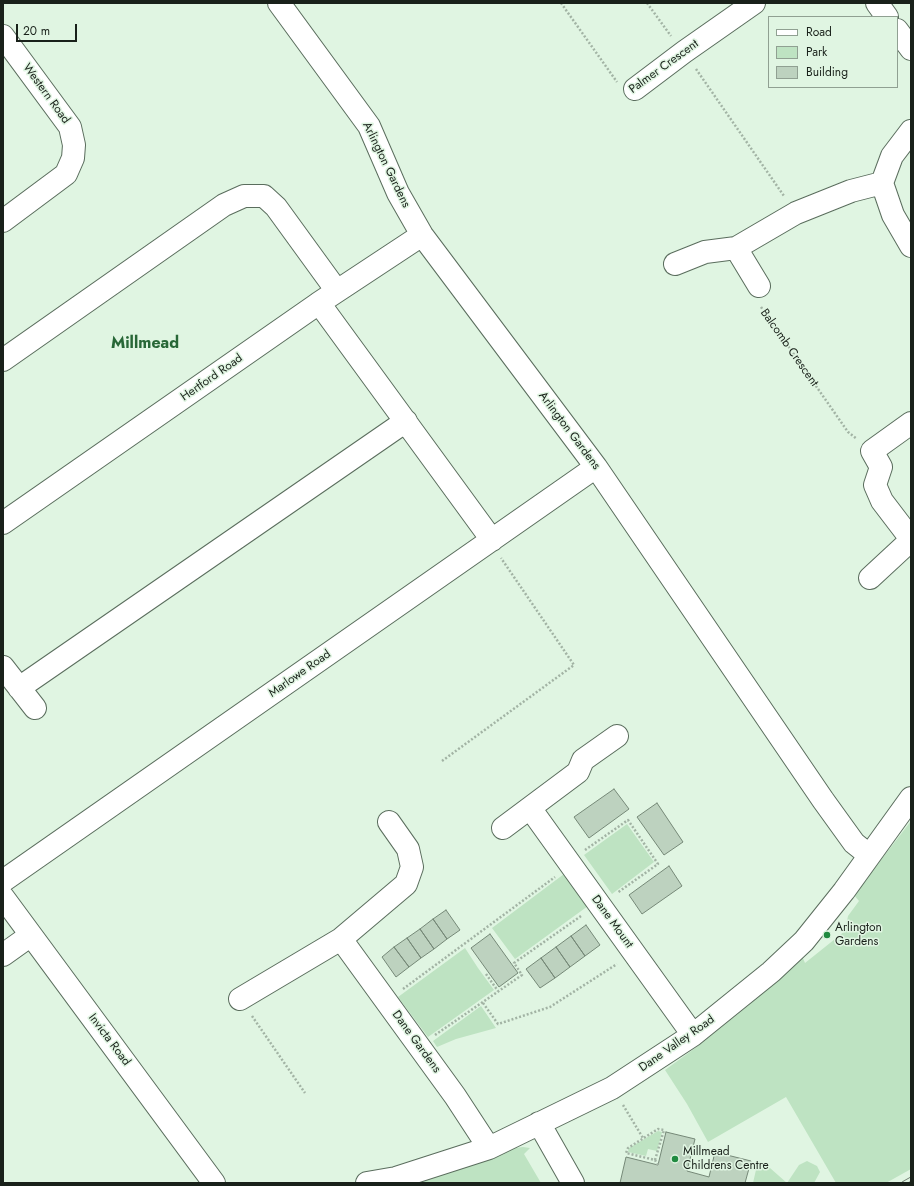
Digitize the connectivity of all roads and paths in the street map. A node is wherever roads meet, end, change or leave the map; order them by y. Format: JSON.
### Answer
{"nodes":[{"id":1,"x":278,"y":3,"type":"edge"},
{"id":2,"x":561,"y":3,"type":"edge"},
{"id":3,"x":647,"y":3,"type":"edge"},
{"id":4,"x":754,"y":3,"type":"edge"},
{"id":5,"x":877,"y":3,"type":"edge"},
{"id":6,"x":886,"y":16,"type":"edge"},
{"id":7,"x":666,"y":30,"type":"dead end"},
{"id":8,"x":898,"y":31,"type":"edge"},
{"id":9,"x":3,"y":36,"type":"edge"},
{"id":10,"x":911,"y":49,"type":"edge"},
{"id":11,"x":700,"y":75,"type":"dead end"},
{"id":12,"x":635,"y":89,"type":"joint"},
{"id":13,"x":911,"y":131,"type":"edge"},
{"id":14,"x":770,"y":176,"type":"dead end"},
{"id":15,"x":882,"y":183,"type":"junction"},
{"id":16,"x":3,"y":221,"type":"edge"},
{"id":17,"x":422,"y":235,"type":"junction"},
{"id":18,"x":911,"y":246,"type":"edge"},
{"id":19,"x":736,"y":248,"type":"junction"},
{"id":20,"x":675,"y":264,"type":"dead end"},
{"id":21,"x":759,"y":286,"type":"joint"},
{"id":22,"x":337,"y":291,"type":"junction"},
{"id":23,"x":319,"y":303,"type":"junction"},
{"id":24,"x":3,"y":360,"type":"edge"},
{"id":25,"x":406,"y":421,"type":"junction"},
{"id":26,"x":911,"y":423,"type":"edge"},
{"id":27,"x":876,"y":459,"type":"junction"},
{"id":28,"x":596,"y":467,"type":"junction"},
{"id":29,"x":3,"y":523,"type":"edge"},
{"id":30,"x":911,"y":540,"type":"edge"},
{"id":31,"x":491,"y":541,"type":"junction"},
{"id":32,"x":870,"y":578,"type":"dead end"},
{"id":33,"x":3,"y":667,"type":"edge"},
{"id":34,"x":20,"y":688,"type":"junction"},
{"id":35,"x":35,"y":708,"type":"dead end"},
{"id":36,"x":617,"y":736,"type":"dead end"},
{"id":37,"x":442,"y":761,"type":"dead end"},
{"id":38,"x":911,"y":798,"type":"edge"},
{"id":39,"x":530,"y":808,"type":"junction"},
{"id":40,"x":389,"y":822,"type":"dead end"},
{"id":41,"x":504,"y":828,"type":"dead end"},
{"id":42,"x":869,"y":855,"type":"junction"},
{"id":43,"x":570,"y":864,"type":"junction"},
{"id":44,"x":3,"y":880,"type":"edge"},
{"id":45,"x":3,"y":897,"type":"edge"},
{"id":46,"x":598,"y":903,"type":"junction"},
{"id":47,"x":31,"y":935,"type":"junction"},
{"id":48,"x":341,"y":939,"type":"junction"},
{"id":49,"x":634,"y":953,"type":"junction"},
{"id":50,"x":3,"y":955,"type":"edge"},
{"id":51,"x":486,"y":974,"type":"dead end"},
{"id":52,"x":498,"y":991,"type":"junction"},
{"id":53,"x":240,"y":999,"type":"joint"},
{"id":54,"x":386,"y":1001,"type":"junction"},
{"id":55,"x":482,"y":1002,"type":"junction"},
{"id":56,"x":693,"y":1035,"type":"junction"},
{"id":57,"x":419,"y":1046,"type":"junction"},
{"id":58,"x":612,"y":1088,"type":"junction"},
{"id":59,"x":305,"y":1093,"type":"dead end"},
{"id":60,"x":539,"y":1123,"type":"junction"},
{"id":61,"x":643,"y":1138,"type":"junction"},
{"id":62,"x":489,"y":1148,"type":"junction"},
{"id":63,"x":655,"y":1160,"type":"junction"},
{"id":64,"x":658,"y":1165,"type":"dead end"},
{"id":65,"x":214,"y":1183,"type":"edge"},
{"id":66,"x":367,"y":1183,"type":"edge"},
{"id":67,"x":573,"y":1183,"type":"edge"}],
"edges":[{"from":1,"to":17,"type":"street","name":"Arlington Gardens"},
{"from":2,"to":12,"type":"path","name":"Palmer Crescent"},
{"from":3,"to":7,"type":"path"},
{"from":4,"to":12,"type":"street","name":"Palmer Crescent"},
{"from":5,"to":6,"type":"street"},
{"from":8,"to":10,"type":"street"},
{"from":9,"to":16,"type":"street","name":"Western Road"},
{"from":11,"to":14,"type":"path"},
{"from":13,"to":15,"type":"street"},
{"from":15,"to":18,"type":"street"},
{"from":15,"to":19,"type":"street"},
{"from":17,"to":22,"type":"street","name":"Hertford Road"},
{"from":17,"to":28,"type":"street","name":"Arlington Gardens"},
{"from":19,"to":20,"type":"street"},
{"from":19,"to":21,"type":"street"},
{"from":21,"to":27,"type":"path","name":"Balcomb Crescent"},
{"from":22,"to":23,"type":"street","name":"Hertford Road"},
{"from":22,"to":24,"type":"street"},
{"from":23,"to":25,"type":"street"},
{"from":23,"to":29,"type":"street","name":"Hertford Road"},
{"from":25,"to":31,"type":"street"},
{"from":25,"to":34,"type":"street"},
{"from":26,"to":27,"type":"street"},
{"from":27,"to":30,"type":"street"},
{"from":28,"to":31,"type":"street","name":"Marlowe Road"},
{"from":28,"to":42,"type":"street","name":"Arlington Gardens"},
{"from":30,"to":32,"type":"street"},
{"from":31,"to":37,"type":"path"},
{"from":31,"to":44,"type":"street","name":"Marlowe Road"},
{"from":33,"to":34,"type":"street"},
{"from":34,"to":35,"type":"street"},
{"from":36,"to":39,"type":"street"},
{"from":38,"to":42,"type":"street","name":"Dane Valley Road"},
{"from":39,"to":41,"type":"street"},
{"from":39,"to":43,"type":"street","name":"Dane Mount"},
{"from":40,"to":48,"type":"street"},
{"from":42,"to":56,"type":"street","name":"Dane Valley Road"},
{"from":43,"to":46,"type":"street","name":"Dane Mount"},
{"from":43,"to":46,"type":"path"},
{"from":43,"to":54,"type":"path"},
{"from":45,"to":47,"type":"street","name":"Invicta Road"},
{"from":46,"to":49,"type":"street","name":"Dane Mount"},
{"from":46,"to":52,"type":"path"},
{"from":47,"to":50,"type":"street"},
{"from":47,"to":65,"type":"street","name":"Invicta Road"},
{"from":48,"to":53,"type":"street"},
{"from":48,"to":54,"type":"street","name":"Dane Gardens"},
{"from":49,"to":55,"type":"path"},
{"from":49,"to":56,"type":"street","name":"Dane Mount"},
{"from":51,"to":52,"type":"path"},
{"from":52,"to":55,"type":"path"},
{"from":53,"to":59,"type":"path"},
{"from":54,"to":57,"type":"street","name":"Dane Gardens"},
{"from":55,"to":57,"type":"path"},
{"from":56,"to":58,"type":"street","name":"Dane Valley Road"},
{"from":57,"to":62,"type":"street","name":"Dane Gardens"},
{"from":58,"to":60,"type":"street","name":"Dane Valley Road"},
{"from":58,"to":61,"type":"path"},
{"from":60,"to":62,"type":"street","name":"Dane Valley Road"},
{"from":60,"to":67,"type":"street"},
{"from":61,"to":63,"type":"path"},
{"from":61,"to":63,"type":"path"},
{"from":62,"to":66,"type":"street","name":"Dane Valley Road"},
{"from":63,"to":64,"type":"path"}]}
